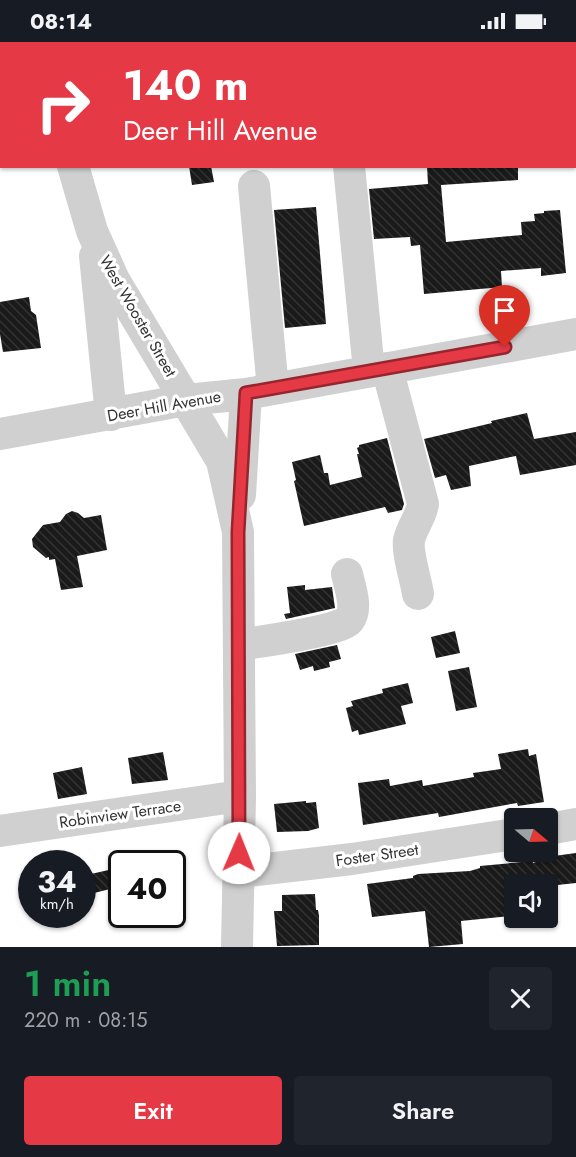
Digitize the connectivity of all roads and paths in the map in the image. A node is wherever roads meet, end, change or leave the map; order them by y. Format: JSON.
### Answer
{"nodes":[{"id":1,"x":75,"y":168,"type":"edge"},
{"id":2,"x":349,"y":168,"type":"edge"},
{"id":3,"x":254,"y":186,"type":"dead end"},
{"id":4,"x":92,"y":231,"type":"junction"},
{"id":5,"x":576,"y":334,"type":"edge"},
{"id":6,"x":378,"y":370,"type":"junction"},
{"id":7,"x":259,"y":391,"type":"junction"},
{"id":8,"x":186,"y":400,"type":"junction"},
{"id":9,"x":111,"y":415,"type":"junction"},
{"id":10,"x":0,"y":434,"type":"edge"},
{"id":11,"x":238,"y":532,"type":"junction"},
{"id":12,"x":347,"y":574,"type":"dead end"},
{"id":13,"x":418,"y":594,"type":"dead end"},
{"id":14,"x":239,"y":645,"type":"junction"},
{"id":15,"x":240,"y":796,"type":"junction"},
{"id":16,"x":576,"y":824,"type":"edge"},
{"id":17,"x":558,"y":827,"type":"edge"},
{"id":18,"x":0,"y":831,"type":"edge"},
{"id":19,"x":504,"y":836,"type":"edge"},
{"id":20,"x":239,"y":872,"type":"junction"},
{"id":21,"x":237,"y":947,"type":"edge"}],
"edges":[{"from":1,"to":4,"type":"street","name":"West Wooster Street"},
{"from":2,"to":6,"type":"street"},
{"from":3,"to":7,"type":"street"},
{"from":4,"to":8,"type":"street","name":"West Wooster Street"},
{"from":4,"to":9,"type":"street","name":"West Wooster Street"},
{"from":5,"to":6,"type":"street","name":"Deer Hill Avenue"},
{"from":6,"to":7,"type":"street","name":"Deer Hill Avenue"},
{"from":6,"to":13,"type":"street"},
{"from":7,"to":8,"type":"street","name":"Deer Hill Avenue"},
{"from":7,"to":11,"type":"street"},
{"from":8,"to":9,"type":"street","name":"Deer Hill Avenue"},
{"from":8,"to":11,"type":"street","name":"West Wooster Street"},
{"from":9,"to":10,"type":"street","name":"Deer Hill Avenue"},
{"from":11,"to":14,"type":"street"},
{"from":12,"to":14,"type":"street"},
{"from":14,"to":15,"type":"street"},
{"from":15,"to":18,"type":"street","name":"Robinview Terrace"},
{"from":15,"to":20,"type":"street"},
{"from":16,"to":17,"type":"street"},
{"from":19,"to":20,"type":"street","name":"Foster Street"},
{"from":20,"to":21,"type":"street"}]}
